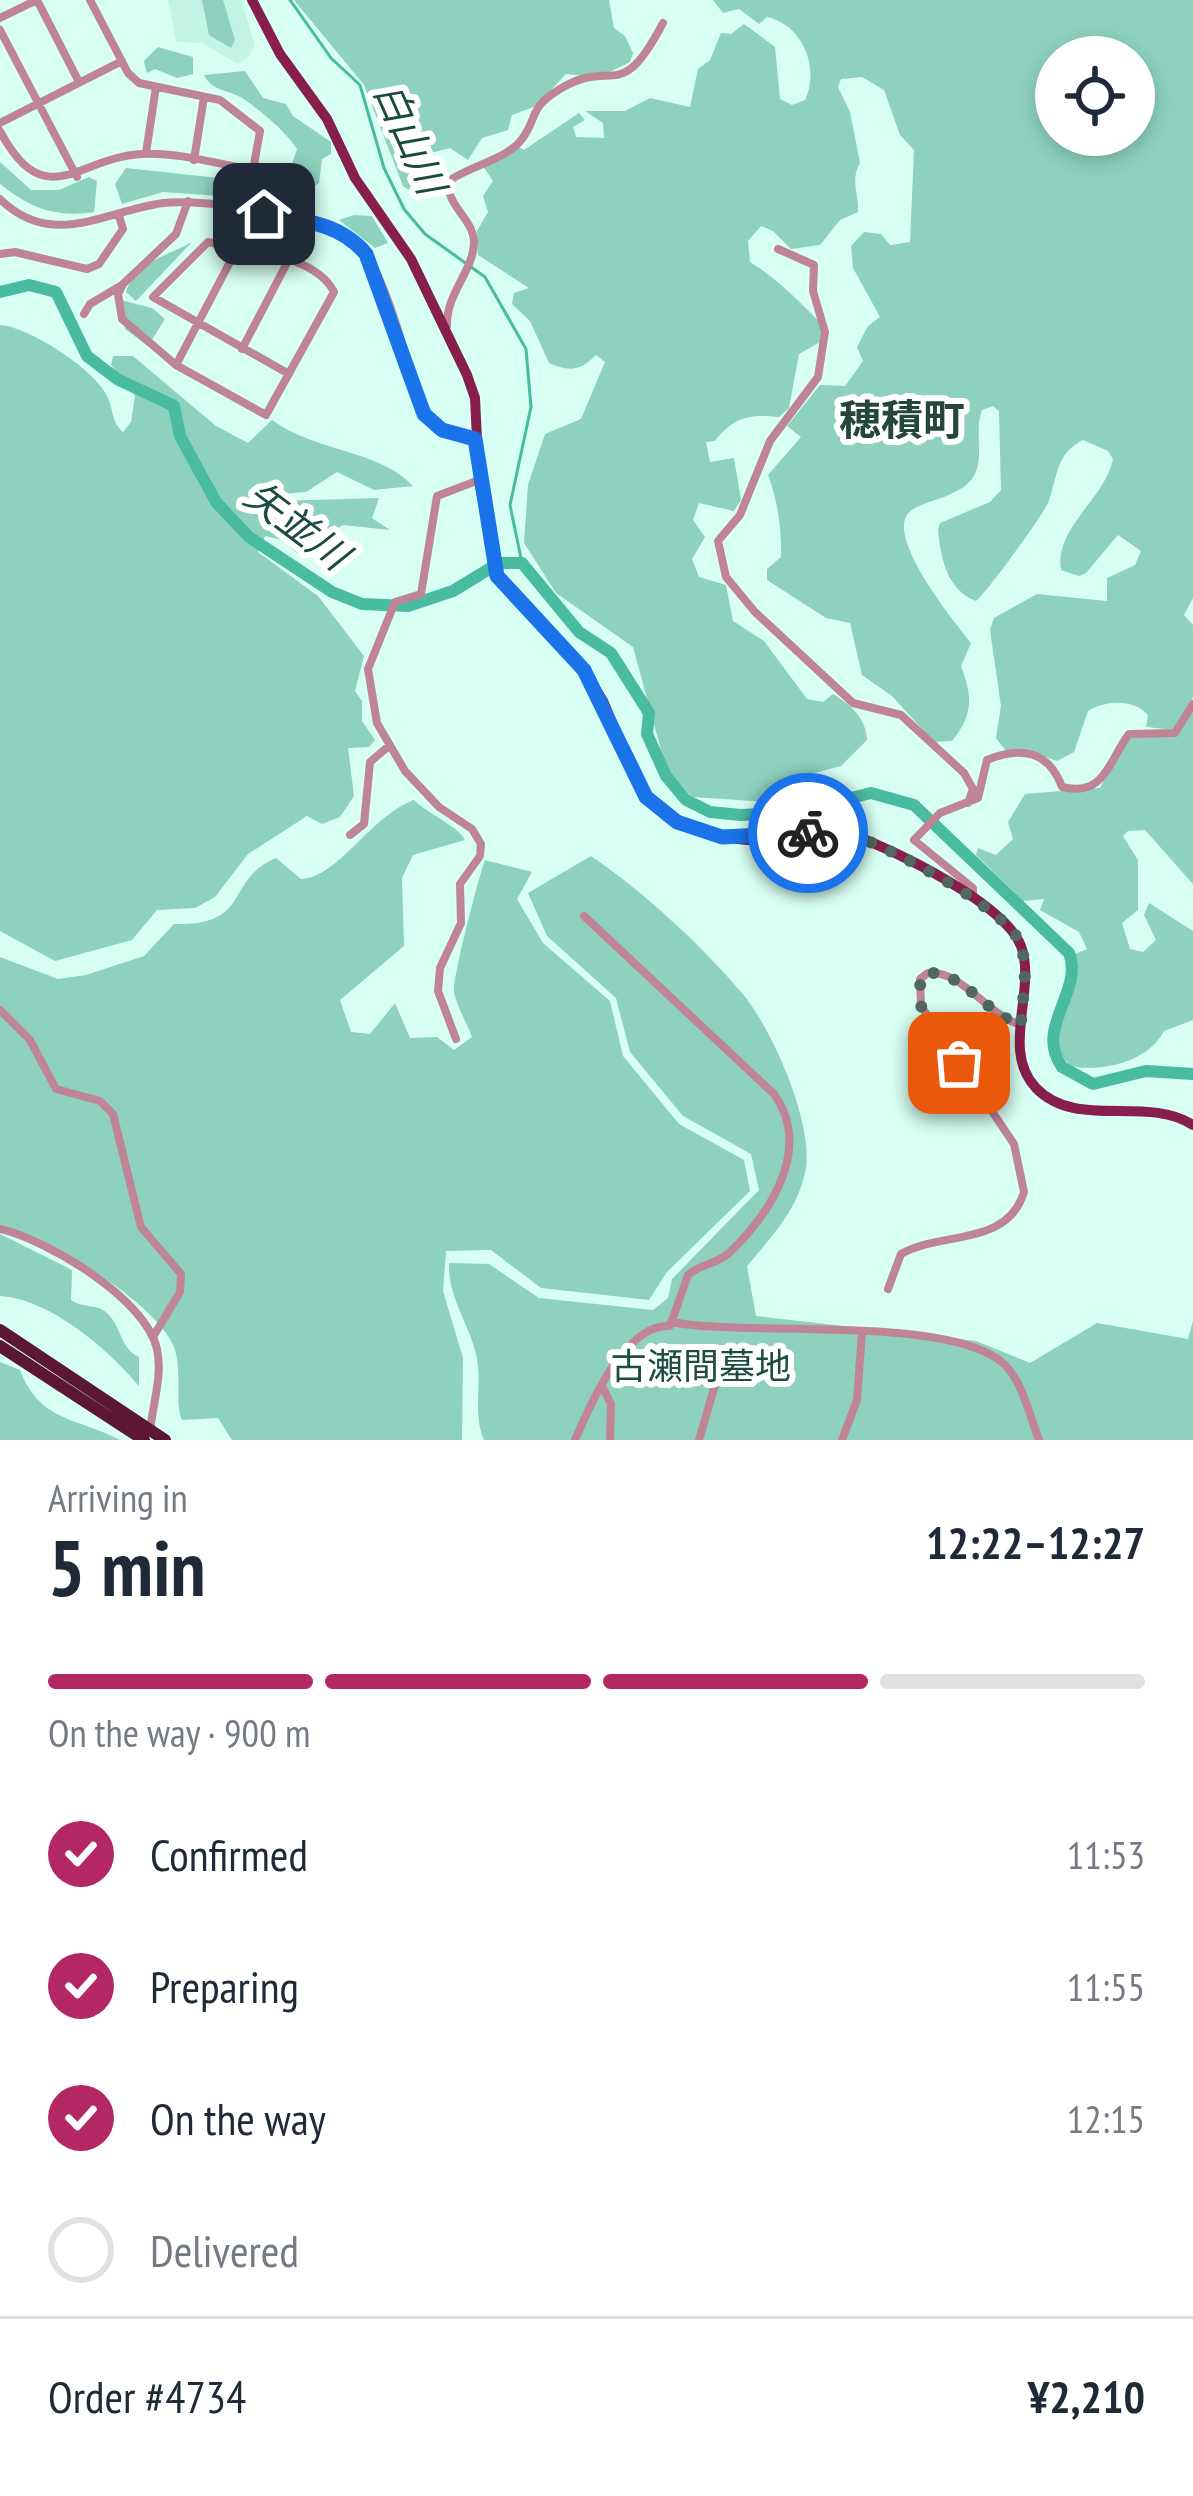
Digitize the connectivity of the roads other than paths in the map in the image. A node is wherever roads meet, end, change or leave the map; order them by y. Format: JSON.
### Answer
{"nodes":[{"id":1,"x":90,"y":0,"type":"edge"},
{"id":2,"x":252,"y":0,"type":"edge"},
{"id":3,"x":0,"y":19,"type":"edge"},
{"id":4,"x":663,"y":22,"type":"dead end"},
{"id":5,"x":0,"y":30,"type":"edge"},
{"id":6,"x":122,"y":61,"type":"junction"},
{"id":7,"x":79,"y":82,"type":"junction"},
{"id":8,"x":156,"y":87,"type":"junction"},
{"id":9,"x":205,"y":97,"type":"junction"},
{"id":10,"x":38,"y":104,"type":"junction"},
{"id":11,"x":0,"y":127,"type":"edge"},
{"id":12,"x":146,"y":153,"type":"junction"},
{"id":13,"x":194,"y":160,"type":"junction"},
{"id":14,"x":252,"y":174,"type":"junction"},
{"id":15,"x":76,"y":177,"type":"junction"},
{"id":16,"x":0,"y":199,"type":"edge"},
{"id":17,"x":188,"y":201,"type":"junction"},
{"id":18,"x":118,"y":216,"type":"junction"},
{"id":19,"x":239,"y":246,"type":"junction"},
{"id":20,"x":778,"y":249,"type":"dead end"},
{"id":21,"x":0,"y":254,"type":"edge"},
{"id":22,"x":289,"y":261,"type":"junction"},
{"id":23,"x":123,"y":284,"type":"junction"},
{"id":24,"x":84,"y":314,"type":"dead end"},
{"id":25,"x":196,"y":326,"type":"junction"},
{"id":26,"x":452,"y":344,"type":"junction"},
{"id":27,"x":242,"y":349,"type":"junction"},
{"id":28,"x":176,"y":365,"type":"junction"},
{"id":29,"x":289,"y":374,"type":"junction"},
{"id":30,"x":475,"y":439,"type":"junction"},
{"id":31,"x":479,"y":480,"type":"junction"},
{"id":32,"x":1193,"y":704,"type":"edge"},
{"id":33,"x":390,"y":745,"type":"junction"},
{"id":34,"x":968,"y":803,"type":"junction"},
{"id":35,"x":350,"y":835,"type":"dead end"},
{"id":36,"x":973,"y":898,"type":"junction"},
{"id":37,"x":584,"y":916,"type":"dead end"},
{"id":38,"x":0,"y":1010,"type":"edge"},
{"id":39,"x":1021,"y":1025,"type":"junction"},
{"id":40,"x":456,"y":1039,"type":"dead end"},
{"id":41,"x":1193,"y":1125,"type":"edge"},
{"id":42,"x":0,"y":1229,"type":"edge"},
{"id":43,"x":888,"y":1289,"type":"dead end"},
{"id":44,"x":671,"y":1322,"type":"junction"},
{"id":45,"x":0,"y":1330,"type":"edge"},
{"id":46,"x":862,"y":1331,"type":"junction"},
{"id":47,"x":153,"y":1337,"type":"junction"},
{"id":48,"x":0,"y":1346,"type":"edge"},
{"id":49,"x":717,"y":1378,"type":"dead end"},
{"id":50,"x":601,"y":1384,"type":"junction"},
{"id":51,"x":147,"y":1440,"type":"edge"},
{"id":52,"x":165,"y":1440,"type":"edge"},
{"id":53,"x":575,"y":1440,"type":"edge"},
{"id":54,"x":610,"y":1440,"type":"edge"},
{"id":55,"x":698,"y":1440,"type":"edge"},
{"id":56,"x":842,"y":1440,"type":"edge"},
{"id":57,"x":1039,"y":1440,"type":"edge"}],
"edges":[{"from":1,"to":6,"type":"street"},
{"from":2,"to":26,"type":"main road"},
{"from":3,"to":7,"type":"street"},
{"from":4,"to":26,"type":"street"},
{"from":5,"to":10,"type":"street"},
{"from":6,"to":7,"type":"street"},
{"from":6,"to":8,"type":"street"},
{"from":7,"to":10,"type":"street"},
{"from":8,"to":9,"type":"street"},
{"from":8,"to":12,"type":"street"},
{"from":9,"to":13,"type":"street"},
{"from":9,"to":14,"type":"street"},
{"from":10,"to":11,"type":"street"},
{"from":10,"to":15,"type":"street"},
{"from":11,"to":15,"type":"street"},
{"from":12,"to":13,"type":"street"},
{"from":12,"to":15,"type":"street"},
{"from":13,"to":14,"type":"street"},
{"from":14,"to":19,"type":"street"},
{"from":16,"to":18,"type":"street"},
{"from":17,"to":18,"type":"street"},
{"from":17,"to":23,"type":"street"},
{"from":17,"to":30,"type":"street"},
{"from":18,"to":21,"type":"street"},
{"from":19,"to":22,"type":"street"},
{"from":19,"to":25,"type":"street"},
{"from":19,"to":25,"type":"street"},
{"from":20,"to":34,"type":"street"},
{"from":22,"to":27,"type":"street"},
{"from":22,"to":29,"type":"street"},
{"from":23,"to":24,"type":"street"},
{"from":23,"to":28,"type":"street"},
{"from":25,"to":27,"type":"street"},
{"from":25,"to":28,"type":"street"},
{"from":26,"to":30,"type":"main road"},
{"from":27,"to":29,"type":"street"},
{"from":28,"to":29,"type":"street"},
{"from":30,"to":31,"type":"main road"},
{"from":31,"to":33,"type":"street"},
{"from":31,"to":36,"type":"main road"},
{"from":32,"to":34,"type":"street"},
{"from":33,"to":35,"type":"street"},
{"from":33,"to":40,"type":"street"},
{"from":34,"to":36,"type":"street"},
{"from":36,"to":39,"type":"main road"},
{"from":37,"to":44,"type":"street"},
{"from":38,"to":47,"type":"street"},
{"from":39,"to":41,"type":"main road"},
{"from":39,"to":43,"type":"street"},
{"from":42,"to":47,"type":"street"},
{"from":44,"to":46,"type":"street"},
{"from":44,"to":50,"type":"street"},
{"from":45,"to":52,"type":"highway"},
{"from":46,"to":56,"type":"street"},
{"from":46,"to":57,"type":"street"},
{"from":47,"to":51,"type":"street"},
{"from":48,"to":51,"type":"highway"},
{"from":49,"to":55,"type":"street"},
{"from":50,"to":53,"type":"street"},
{"from":50,"to":54,"type":"street"}]}
